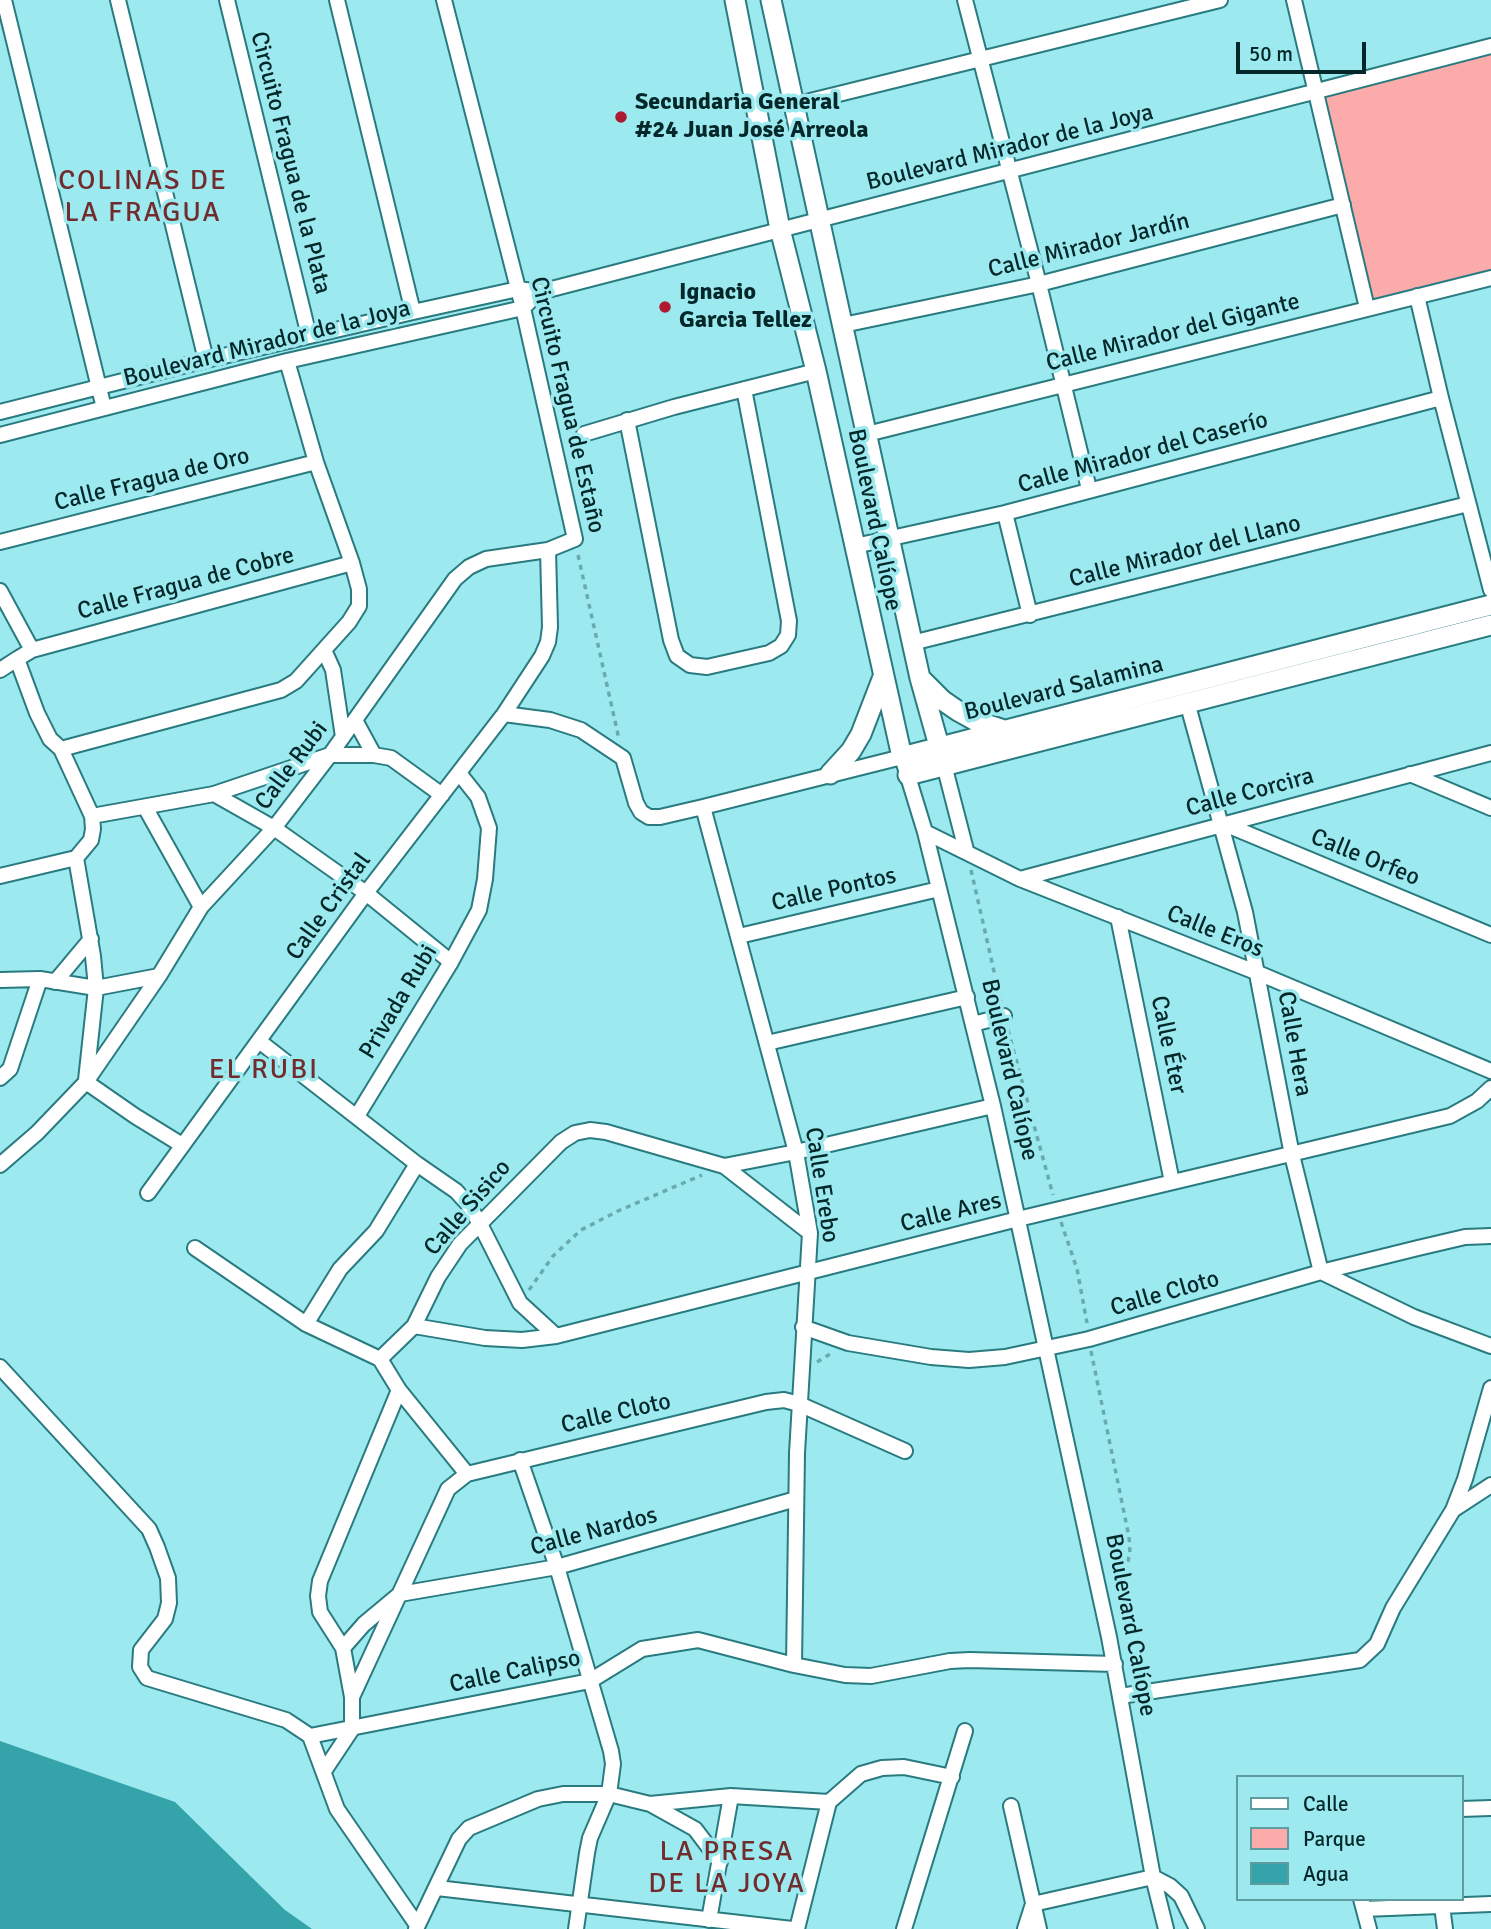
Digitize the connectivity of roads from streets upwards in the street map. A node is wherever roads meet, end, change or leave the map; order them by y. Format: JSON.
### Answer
{"nodes":[{"id":1,"x":4,"y":0,"type":"edge"},
{"id":2,"x":118,"y":0,"type":"edge"},
{"id":3,"x":227,"y":0,"type":"edge"},
{"id":4,"x":337,"y":0,"type":"edge"},
{"id":5,"x":444,"y":0,"type":"edge"},
{"id":6,"x":735,"y":0,"type":"edge"},
{"id":7,"x":772,"y":0,"type":"edge"},
{"id":8,"x":965,"y":0,"type":"edge"},
{"id":9,"x":1220,"y":0,"type":"edge"},
{"id":10,"x":1294,"y":0,"type":"edge"},
{"id":11,"x":1491,"y":46,"type":"edge"},
{"id":12,"x":980,"y":60,"type":"junction"},
{"id":13,"x":1315,"y":92,"type":"junction"},
{"id":14,"x":794,"y":105,"type":"junction"},
{"id":15,"x":1009,"y":173,"type":"junction"},
{"id":16,"x":1343,"y":205,"type":"junction"},
{"id":17,"x":820,"y":219,"type":"junction"},
{"id":18,"x":780,"y":229,"type":"junction"},
{"id":19,"x":1491,"y":278,"type":"edge"},
{"id":20,"x":1039,"y":284,"type":"junction"},
{"id":21,"x":518,"y":289,"type":"junction"},
{"id":22,"x":540,"y":292,"type":"junction"},
{"id":23,"x":1417,"y":296,"type":"junction"},
{"id":24,"x":523,"y":308,"type":"junction"},
{"id":25,"x":1367,"y":308,"type":"junction"},
{"id":26,"x":413,"y":312,"type":"junction"},
{"id":27,"x":843,"y":326,"type":"junction"},
{"id":28,"x":309,"y":336,"type":"junction"},
{"id":29,"x":206,"y":360,"type":"junction"},
{"id":30,"x":287,"y":360,"type":"junction"},
{"id":31,"x":817,"y":371,"type":"junction"},
{"id":32,"x":1063,"y":384,"type":"junction"},
{"id":33,"x":99,"y":388,"type":"junction"},
{"id":34,"x":744,"y":389,"type":"junction"},
{"id":35,"x":1441,"y":398,"type":"junction"},
{"id":36,"x":104,"y":408,"type":"junction"},
{"id":37,"x":0,"y":412,"type":"edge"},
{"id":38,"x":627,"y":420,"type":"junction"},
{"id":39,"x":584,"y":434,"type":"dead end"},
{"id":40,"x":867,"y":434,"type":"junction"},
{"id":41,"x":0,"y":435,"type":"edge"},
{"id":42,"x":316,"y":462,"type":"junction"},
{"id":43,"x":1089,"y":489,"type":"junction"},
{"id":44,"x":1468,"y":504,"type":"junction"},
{"id":45,"x":1005,"y":513,"type":"junction"},
{"id":46,"x":889,"y":538,"type":"junction"},
{"id":47,"x":575,"y":539,"type":"joint"},
{"id":48,"x":0,"y":542,"type":"edge"},
{"id":49,"x":855,"y":546,"type":"junction"},
{"id":50,"x":548,"y":550,"type":"junction"},
{"id":51,"x":352,"y":563,"type":"junction"},
{"id":52,"x":1491,"y":590,"type":"edge"},
{"id":53,"x":0,"y":591,"type":"edge"},
{"id":54,"x":1491,"y":605,"type":"edge"},
{"id":55,"x":1030,"y":615,"type":"junction"},
{"id":56,"x":1491,"y":625,"type":"edge"},
{"id":57,"x":912,"y":643,"type":"junction"},
{"id":58,"x":32,"y":650,"type":"junction"},
{"id":59,"x":324,"y":650,"type":"junction"},
{"id":60,"x":17,"y":659,"type":"junction"},
{"id":61,"x":0,"y":670,"type":"edge"},
{"id":62,"x":883,"y":677,"type":"junction"},
{"id":63,"x":920,"y":678,"type":"junction"},
{"id":64,"x":1187,"y":702,"type":"junction"},
{"id":65,"x":505,"y":713,"type":"junction"},
{"id":66,"x":355,"y":720,"type":"junction"},
{"id":67,"x":1002,"y":730,"type":"junction"},
{"id":68,"x":343,"y":737,"type":"junction"},
{"id":69,"x":61,"y":749,"type":"junction"},
{"id":70,"x":1491,"y":752,"type":"edge"},
{"id":71,"x":330,"y":755,"type":"junction"},
{"id":72,"x":374,"y":755,"type":"junction"},
{"id":73,"x":941,"y":755,"type":"junction"},
{"id":74,"x":905,"y":766,"type":"junction"},
{"id":75,"x":459,"y":773,"type":"junction"},
{"id":76,"x":830,"y":774,"type":"junction"},
{"id":77,"x":1410,"y":774,"type":"junction"},
{"id":78,"x":214,"y":794,"type":"junction"},
{"id":79,"x":442,"y":795,"type":"junction"},
{"id":80,"x":145,"y":807,"type":"junction"},
{"id":81,"x":703,"y":807,"type":"junction"},
{"id":82,"x":1491,"y":808,"type":"edge"},
{"id":83,"x":92,"y":816,"type":"junction"},
{"id":84,"x":1222,"y":823,"type":"junction"},
{"id":85,"x":274,"y":828,"type":"junction"},
{"id":86,"x":925,"y":832,"type":"junction"},
{"id":87,"x":966,"y":850,"type":"junction"},
{"id":88,"x":76,"y":858,"type":"junction"},
{"id":89,"x":0,"y":876,"type":"edge"},
{"id":90,"x":1020,"y":878,"type":"junction"},
{"id":91,"x":939,"y":889,"type":"junction"},
{"id":92,"x":366,"y":893,"type":"junction"},
{"id":93,"x":201,"y":907,"type":"junction"},
{"id":94,"x":1118,"y":917,"type":"junction"},
{"id":95,"x":1491,"y":935,"type":"edge"},
{"id":96,"x":739,"y":936,"type":"junction"},
{"id":97,"x":91,"y":939,"type":"junction"},
{"id":98,"x":451,"y":961,"type":"junction"},
{"id":99,"x":1258,"y":973,"type":"junction"},
{"id":100,"x":159,"y":976,"type":"junction"},
{"id":101,"x":40,"y":979,"type":"junction"},
{"id":102,"x":0,"y":980,"type":"edge"},
{"id":103,"x":55,"y":982,"type":"junction"},
{"id":104,"x":96,"y":988,"type":"junction"},
{"id":105,"x":967,"y":997,"type":"junction"},
{"id":106,"x":1004,"y":1016,"type":"road end"},
{"id":107,"x":973,"y":1024,"type":"junction"},
{"id":108,"x":259,"y":1041,"type":"junction"},
{"id":109,"x":767,"y":1044,"type":"junction"},
{"id":110,"x":1491,"y":1071,"type":"edge"},
{"id":111,"x":0,"y":1078,"type":"edge"},
{"id":112,"x":86,"y":1082,"type":"junction"},
{"id":113,"x":1491,"y":1088,"type":"edge"},
{"id":114,"x":993,"y":1106,"type":"junction"},
{"id":115,"x":357,"y":1116,"type":"junction"},
{"id":116,"x":182,"y":1145,"type":"junction"},
{"id":117,"x":796,"y":1152,"type":"junction"},
{"id":118,"x":1292,"y":1155,"type":"junction"},
{"id":119,"x":417,"y":1164,"type":"junction"},
{"id":120,"x":0,"y":1165,"type":"edge"},
{"id":121,"x":724,"y":1166,"type":"junction"},
{"id":122,"x":1172,"y":1182,"type":"junction"},
{"id":123,"x":148,"y":1193,"type":"dead end"},
{"id":124,"x":1018,"y":1219,"type":"junction"},
{"id":125,"x":479,"y":1223,"type":"junction"},
{"id":126,"x":810,"y":1233,"type":"junction"},
{"id":127,"x":1491,"y":1236,"type":"edge"},
{"id":128,"x":195,"y":1248,"type":"dead end"},
{"id":129,"x":1321,"y":1272,"type":"junction"},
{"id":130,"x":807,"y":1273,"type":"junction"},
{"id":131,"x":306,"y":1324,"type":"junction"},
{"id":132,"x":414,"y":1326,"type":"junction"},
{"id":133,"x":803,"y":1327,"type":"junction"},
{"id":134,"x":556,"y":1336,"type":"junction"},
{"id":135,"x":1491,"y":1346,"type":"edge"},
{"id":136,"x":1047,"y":1350,"type":"junction"},
{"id":137,"x":380,"y":1359,"type":"junction"},
{"id":138,"x":0,"y":1368,"type":"edge"},
{"id":139,"x":1491,"y":1388,"type":"edge"},
{"id":140,"x":399,"y":1390,"type":"junction"},
{"id":141,"x":799,"y":1404,"type":"junction"},
{"id":142,"x":905,"y":1451,"type":"dead end"},
{"id":143,"x":520,"y":1460,"type":"junction"},
{"id":144,"x":467,"y":1474,"type":"junction"},
{"id":145,"x":1491,"y":1485,"type":"edge"},
{"id":146,"x":796,"y":1499,"type":"junction"},
{"id":147,"x":1453,"y":1510,"type":"junction"},
{"id":148,"x":557,"y":1567,"type":"junction"},
{"id":149,"x":400,"y":1594,"type":"junction"},
{"id":150,"x":343,"y":1648,"type":"junction"},
{"id":151,"x":1115,"y":1664,"type":"junction"},
{"id":152,"x":794,"y":1665,"type":"junction"},
{"id":153,"x":590,"y":1681,"type":"junction"},
{"id":154,"x":1120,"y":1696,"type":"junction"},
{"id":155,"x":352,"y":1697,"type":"junction"},
{"id":156,"x":352,"y":1729,"type":"junction"},
{"id":157,"x":965,"y":1731,"type":"dead end"},
{"id":158,"x":310,"y":1736,"type":"junction"},
{"id":159,"x":324,"y":1771,"type":"junction"},
{"id":160,"x":952,"y":1777,"type":"junction"},
{"id":161,"x":609,"y":1794,"type":"junction"},
{"id":162,"x":731,"y":1796,"type":"junction"},
{"id":163,"x":829,"y":1802,"type":"junction"},
{"id":164,"x":650,"y":1804,"type":"junction"},
{"id":165,"x":1011,"y":1806,"type":"dead end"},
{"id":166,"x":1491,"y":1808,"type":"edge"},
{"id":167,"x":1463,"y":1809,"type":"edge"},
{"id":168,"x":720,"y":1862,"type":"junction"},
{"id":169,"x":1153,"y":1877,"type":"junction"},
{"id":170,"x":437,"y":1888,"type":"junction"},
{"id":171,"x":581,"y":1904,"type":"junction"},
{"id":172,"x":1033,"y":1904,"type":"junction"},
{"id":173,"x":1363,"y":1904,"type":"edge"},
{"id":174,"x":1491,"y":1904,"type":"edge"},
{"id":175,"x":1442,"y":1906,"type":"junction"},
{"id":176,"x":709,"y":1920,"type":"junction"},
{"id":177,"x":416,"y":1927,"type":"edge"},
{"id":178,"x":576,"y":1929,"type":"edge"},
{"id":179,"x":792,"y":1929,"type":"edge"},
{"id":180,"x":797,"y":1929,"type":"edge"},
{"id":181,"x":904,"y":1929,"type":"edge"},
{"id":182,"x":1025,"y":1929,"type":"edge"},
{"id":183,"x":1039,"y":1929,"type":"edge"},
{"id":184,"x":1166,"y":1929,"type":"edge"},
{"id":185,"x":1197,"y":1929,"type":"edge"},
{"id":186,"x":1368,"y":1929,"type":"edge"},
{"id":187,"x":1445,"y":1929,"type":"edge"}],
"edges":[{"from":1,"to":33,"type":"street"},
{"from":2,"to":29,"type":"street"},
{"from":3,"to":28,"type":"street","name":"Circuito Fragua de la Plata"},
{"from":4,"to":26,"type":"street"},
{"from":5,"to":21,"type":"street","name":"Circuito Fragua de Estaño"},
{"from":6,"to":18,"type":"street","name":"Boulevard Calíope"},
{"from":7,"to":14,"type":"street","name":"Boulevard Calíope"},
{"from":8,"to":12,"type":"street"},
{"from":9,"to":12,"type":"street"},
{"from":10,"to":13,"type":"street"},
{"from":11,"to":13,"type":"street","name":"Boulevard Mirador de la Joya"},
{"from":12,"to":14,"type":"street"},
{"from":12,"to":15,"type":"street"},
{"from":13,"to":15,"type":"street","name":"Boulevard Mirador de la Joya"},
{"from":13,"to":16,"type":"street"},
{"from":14,"to":17,"type":"street","name":"Boulevard Calíope"},
{"from":15,"to":17,"type":"street","name":"Boulevard Mirador de la Joya"},
{"from":15,"to":20,"type":"street"},
{"from":16,"to":20,"type":"street","name":"Calle Mirador Jardín"},
{"from":16,"to":25,"type":"street"},
{"from":17,"to":18,"type":"street","name":"Boulevard Mirador de la Joya"},
{"from":17,"to":27,"type":"street","name":"Boulevard Calíope"},
{"from":18,"to":22,"type":"street","name":"Boulevard Mirador de la Joya"},
{"from":18,"to":31,"type":"street","name":"Boulevard Calíope"},
{"from":19,"to":23,"type":"street","name":"Calle Mirador del Gigante"},
{"from":20,"to":27,"type":"street","name":"Calle Mirador Jardín"},
{"from":20,"to":32,"type":"street"},
{"from":21,"to":22,"type":"street","name":"Boulevard Mirador de la Joya"},
{"from":21,"to":24,"type":"street","name":"Circuito Fragua de Estaño"},
{"from":21,"to":26,"type":"street","name":"Boulevard Mirador de la Joya"},
{"from":22,"to":24,"type":"street","name":"Boulevard Mirador de la Joya"},
{"from":23,"to":25,"type":"street","name":"Calle Mirador del Gigante"},
{"from":23,"to":35,"type":"street"},
{"from":24,"to":30,"type":"street","name":"Boulevard Mirador de la Joya"},
{"from":24,"to":47,"type":"street","name":"Circuito Fragua de Estaño"},
{"from":25,"to":32,"type":"street","name":"Calle Mirador del Gigante"},
{"from":26,"to":28,"type":"street","name":"Boulevard Mirador de la Joya"},
{"from":27,"to":40,"type":"street","name":"Boulevard Calíope"},
{"from":28,"to":29,"type":"street","name":"Boulevard Mirador de la Joya"},
{"from":29,"to":33,"type":"street","name":"Boulevard Mirador de la Joya"},
{"from":30,"to":36,"type":"street","name":"Boulevard Mirador de la Joya"},
{"from":30,"to":42,"type":"street"},
{"from":31,"to":34,"type":"street"},
{"from":31,"to":49,"type":"street","name":"Boulevard Calíope"},
{"from":32,"to":40,"type":"street","name":"Calle Mirador del Gigante"},
{"from":32,"to":43,"type":"street"},
{"from":33,"to":36,"type":"street"},
{"from":33,"to":37,"type":"street","name":"Boulevard Mirador de la Joya"},
{"from":34,"to":38,"type":"street"},
{"from":34,"to":38,"type":"street"},
{"from":35,"to":43,"type":"street","name":"Calle Mirador del Caserío"},
{"from":35,"to":44,"type":"street"},
{"from":36,"to":41,"type":"street","name":"Boulevard Mirador de la Joya"},
{"from":38,"to":39,"type":"street"},
{"from":40,"to":46,"type":"street","name":"Boulevard Calíope"},
{"from":42,"to":48,"type":"street","name":"Calle Fragua de Oro"},
{"from":42,"to":51,"type":"street"},
{"from":43,"to":45,"type":"street","name":"Calle Mirador del Caserío"},
{"from":44,"to":52,"type":"street"},
{"from":44,"to":55,"type":"street","name":"Calle Mirador del Llano"},
{"from":45,"to":46,"type":"street","name":"Calle Mirador del Caserío"},
{"from":45,"to":55,"type":"street"},
{"from":46,"to":49,"type":"street","name":"Calle Mirador del Caserío"},
{"from":46,"to":57,"type":"street","name":"Boulevard Calíope"},
{"from":47,"to":50,"type":"street","name":"Calle Rubi"},
{"from":49,"to":62,"type":"street","name":"Boulevard Calíope"},
{"from":50,"to":65,"type":"street","name":"Calle Cristal"},
{"from":50,"to":66,"type":"street","name":"Calle Rubi"},
{"from":51,"to":58,"type":"street","name":"Calle Fragua de Cobre"},
{"from":51,"to":59,"type":"street"},
{"from":53,"to":58,"type":"street"},
{"from":54,"to":67,"type":"street","name":"Boulevard Salamina"},
{"from":55,"to":57,"type":"street","name":"Calle Mirador del Llano"},
{"from":56,"to":64,"type":"street","name":"Boulevard Salamina"},
{"from":57,"to":63,"type":"street","name":"Boulevard Calíope"},
{"from":58,"to":60,"type":"street","name":"Calle Fragua de Cobre"},
{"from":59,"to":68,"type":"street"},
{"from":59,"to":69,"type":"street"},
{"from":60,"to":61,"type":"street","name":"Calle Fragua de Cobre"},
{"from":60,"to":69,"type":"street"},
{"from":62,"to":74,"type":"street","name":"Boulevard Calíope"},
{"from":62,"to":76,"type":"street"},
{"from":63,"to":67,"type":"street"},
{"from":63,"to":73,"type":"street","name":"Boulevard Calíope"},
{"from":64,"to":73,"type":"street","name":"Boulevard Salamina"},
{"from":64,"to":84,"type":"street","name":"Calle Hera"},
{"from":65,"to":75,"type":"street","name":"Calle Cristal"},
{"from":65,"to":81,"type":"street","name":"Boulevard Salamina"},
{"from":66,"to":68,"type":"street","name":"Calle Rubi"},
{"from":66,"to":72,"type":"street"},
{"from":67,"to":73,"type":"street","name":"Boulevard Salamina"},
{"from":68,"to":71,"type":"street","name":"Calle Rubi"},
{"from":69,"to":83,"type":"street"},
{"from":70,"to":77,"type":"street","name":"Calle Corcira"},
{"from":71,"to":72,"type":"street"},
{"from":71,"to":78,"type":"street"},
{"from":71,"to":85,"type":"street","name":"Calle Rubi"},
{"from":72,"to":79,"type":"street"},
{"from":73,"to":74,"type":"street","name":"Boulevard Salamina"},
{"from":73,"to":87,"type":"street"},
{"from":74,"to":76,"type":"street","name":"Boulevard Salamina"},
{"from":74,"to":86,"type":"street","name":"Boulevard Calíope"},
{"from":75,"to":79,"type":"street","name":"Calle Cristal"},
{"from":75,"to":98,"type":"street","name":"Privada Rubi"},
{"from":76,"to":81,"type":"street","name":"Boulevard Salamina"},
{"from":77,"to":82,"type":"street"},
{"from":77,"to":84,"type":"street","name":"Calle Corcira"},
{"from":78,"to":80,"type":"street"},
{"from":78,"to":85,"type":"street"},
{"from":79,"to":92,"type":"street","name":"Calle Cristal"},
{"from":80,"to":83,"type":"street"},
{"from":80,"to":93,"type":"street"},
{"from":81,"to":96,"type":"street","name":"Calle Erebo"},
{"from":83,"to":88,"type":"street"},
{"from":84,"to":90,"type":"street","name":"Calle Corcira"},
{"from":84,"to":95,"type":"street","name":"Calle Orfeo"},
{"from":84,"to":99,"type":"street","name":"Calle Hera"},
{"from":85,"to":92,"type":"street"},
{"from":85,"to":93,"type":"street","name":"Calle Rubi"},
{"from":86,"to":87,"type":"street","name":"Calle Eros"},
{"from":86,"to":91,"type":"street","name":"Boulevard Calíope"},
{"from":87,"to":90,"type":"street","name":"Calle Eros"},
{"from":88,"to":89,"type":"street"},
{"from":88,"to":97,"type":"street"},
{"from":90,"to":94,"type":"street","name":"Calle Eros"},
{"from":91,"to":96,"type":"street","name":"Calle Pontos"},
{"from":91,"to":105,"type":"street","name":"Boulevard Calíope"},
{"from":92,"to":98,"type":"street"},
{"from":92,"to":108,"type":"street","name":"Calle Cristal"},
{"from":93,"to":100,"type":"street","name":"Calle Rubi"},
{"from":94,"to":99,"type":"street","name":"Calle Eros"},
{"from":94,"to":122,"type":"street","name":"Calle Éter"},
{"from":96,"to":109,"type":"street","name":"Calle Erebo"},
{"from":97,"to":103,"type":"street"},
{"from":97,"to":104,"type":"street"},
{"from":98,"to":115,"type":"street","name":"Privada Rubi"},
{"from":99,"to":110,"type":"street","name":"Calle Eros"},
{"from":99,"to":118,"type":"street","name":"Calle Hera"},
{"from":100,"to":104,"type":"street"},
{"from":100,"to":112,"type":"street","name":"Calle Rubi"},
{"from":101,"to":102,"type":"street"},
{"from":101,"to":103,"type":"street"},
{"from":101,"to":111,"type":"street"},
{"from":103,"to":104,"type":"street"},
{"from":104,"to":112,"type":"street"},
{"from":105,"to":107,"type":"street","name":"Boulevard Calíope"},
{"from":105,"to":109,"type":"street"},
{"from":106,"to":107,"type":"street"},
{"from":107,"to":114,"type":"street","name":"Boulevard Calíope"},
{"from":108,"to":115,"type":"street"},
{"from":108,"to":116,"type":"street","name":"Calle Cristal"},
{"from":109,"to":117,"type":"street","name":"Calle Erebo"},
{"from":112,"to":116,"type":"street"},
{"from":112,"to":120,"type":"street","name":"Calle Rubi"},
{"from":113,"to":118,"type":"street","name":"Calle Ares"},
{"from":114,"to":117,"type":"street"},
{"from":114,"to":124,"type":"street","name":"Boulevard Calíope"},
{"from":115,"to":119,"type":"street"},
{"from":116,"to":123,"type":"street","name":"Calle Cristal"},
{"from":117,"to":121,"type":"street"},
{"from":117,"to":126,"type":"street","name":"Calle Erebo"},
{"from":118,"to":122,"type":"street","name":"Calle Ares"},
{"from":118,"to":129,"type":"street","name":"Calle Hera"},
{"from":119,"to":125,"type":"street"},
{"from":119,"to":131,"type":"street"},
{"from":121,"to":125,"type":"street","name":"Calle Sisico"},
{"from":121,"to":126,"type":"street"},
{"from":122,"to":124,"type":"street","name":"Calle Ares"},
{"from":124,"to":130,"type":"street","name":"Calle Ares"},
{"from":124,"to":136,"type":"street","name":"Boulevard Calíope"},
{"from":125,"to":132,"type":"street","name":"Calle Sisico"},
{"from":125,"to":134,"type":"street"},
{"from":126,"to":130,"type":"street","name":"Calle Erebo"},
{"from":127,"to":129,"type":"street","name":"Calle Cloto"},
{"from":128,"to":131,"type":"street"},
{"from":129,"to":135,"type":"street"},
{"from":129,"to":136,"type":"street","name":"Calle Cloto"},
{"from":130,"to":133,"type":"street","name":"Calle Erebo"},
{"from":130,"to":134,"type":"street","name":"Calle Ares"},
{"from":131,"to":137,"type":"street"},
{"from":132,"to":134,"type":"street","name":"Calle Ares"},
{"from":132,"to":137,"type":"street","name":"Calle Sisico"},
{"from":133,"to":136,"type":"street","name":"Calle Cloto"},
{"from":133,"to":141,"type":"street","name":"Calle Erebo"},
{"from":136,"to":151,"type":"street","name":"Boulevard Calíope"},
{"from":137,"to":140,"type":"street"},
{"from":138,"to":158,"type":"street"},
{"from":139,"to":147,"type":"street"},
{"from":140,"to":144,"type":"street"},
{"from":140,"to":150,"type":"street"},
{"from":141,"to":142,"type":"street"},
{"from":141,"to":143,"type":"street","name":"Calle Cloto"},
{"from":141,"to":146,"type":"street","name":"Calle Erebo"},
{"from":143,"to":144,"type":"street","name":"Calle Cloto"},
{"from":143,"to":148,"type":"street"},
{"from":144,"to":149,"type":"street","name":"Calle Cloto"},
{"from":145,"to":147,"type":"street"},
{"from":146,"to":148,"type":"street","name":"Calle Nardos"},
{"from":146,"to":152,"type":"street","name":"Calle Erebo"},
{"from":147,"to":154,"type":"street"},
{"from":148,"to":149,"type":"street","name":"Calle Nardos"},
{"from":148,"to":153,"type":"street"},
{"from":149,"to":150,"type":"street"},
{"from":149,"to":155,"type":"street"},
{"from":150,"to":155,"type":"street"},
{"from":151,"to":152,"type":"street","name":"Calle Calipso"},
{"from":151,"to":154,"type":"street","name":"Boulevard Calíope"},
{"from":152,"to":153,"type":"street","name":"Calle Calipso"},
{"from":153,"to":156,"type":"street","name":"Calle Calipso"},
{"from":153,"to":161,"type":"street"},
{"from":154,"to":169,"type":"street","name":"Boulevard Calíope"},
{"from":155,"to":156,"type":"street"},
{"from":156,"to":158,"type":"street","name":"Calle Calipso"},
{"from":156,"to":159,"type":"street"},
{"from":157,"to":160,"type":"street"},
{"from":158,"to":159,"type":"street"},
{"from":159,"to":177,"type":"street"},
{"from":160,"to":163,"type":"street"},
{"from":160,"to":181,"type":"street"},
{"from":161,"to":164,"type":"street"},
{"from":161,"to":170,"type":"street"},
{"from":161,"to":171,"type":"street"},
{"from":162,"to":163,"type":"street"},
{"from":162,"to":164,"type":"street"},
{"from":162,"to":168,"type":"street"},
{"from":163,"to":180,"type":"street"},
{"from":164,"to":168,"type":"street"},
{"from":165,"to":172,"type":"street"},
{"from":166,"to":167,"type":"street"},
{"from":168,"to":176,"type":"street"},
{"from":169,"to":172,"type":"street"},
{"from":169,"to":184,"type":"street","name":"Boulevard Calíope"},
{"from":169,"to":185,"type":"street"},
{"from":170,"to":171,"type":"street"},
{"from":170,"to":177,"type":"street"},
{"from":171,"to":176,"type":"street"},
{"from":171,"to":178,"type":"street"},
{"from":172,"to":182,"type":"street"},
{"from":172,"to":183,"type":"street"},
{"from":173,"to":175,"type":"street"},
{"from":173,"to":186,"type":"street"},
{"from":174,"to":175,"type":"street"},
{"from":175,"to":187,"type":"street"},
{"from":176,"to":179,"type":"street"}]}
